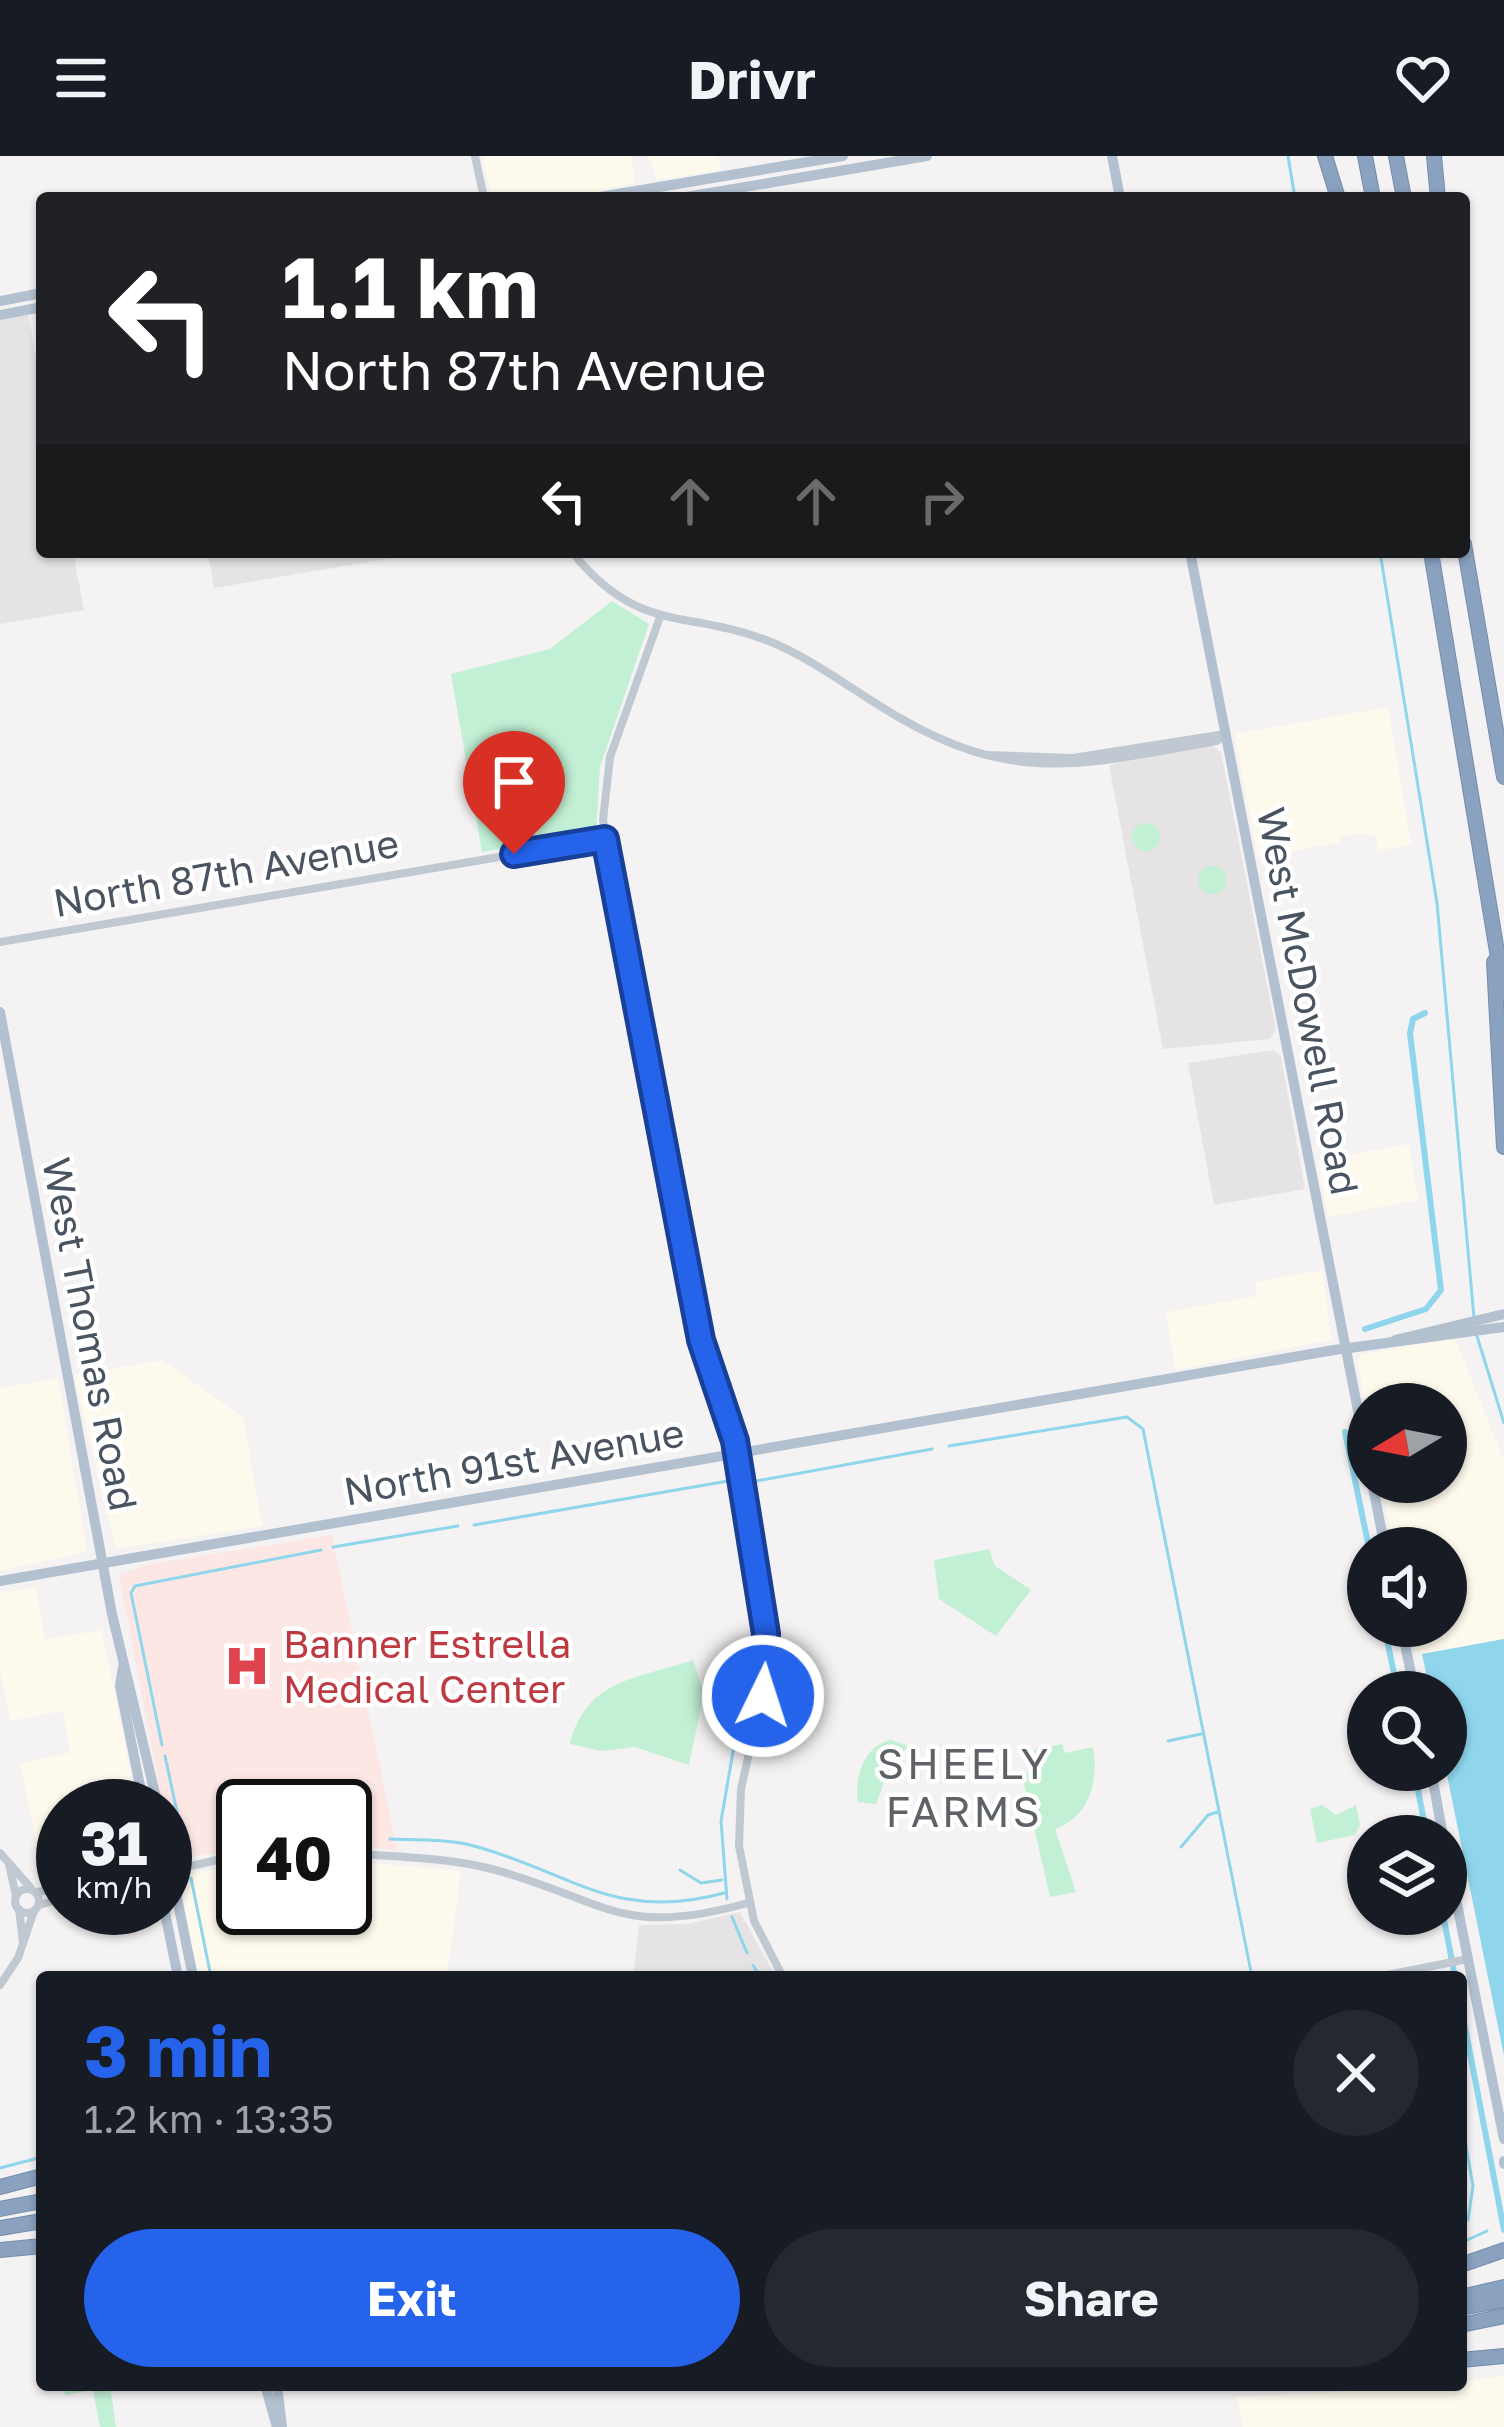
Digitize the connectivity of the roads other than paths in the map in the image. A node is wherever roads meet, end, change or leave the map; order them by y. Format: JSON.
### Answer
{"nodes":[{"id":1,"x":476,"y":156,"type":"edge"},
{"id":2,"x":843,"y":156,"type":"edge"},
{"id":3,"x":927,"y":156,"type":"edge"},
{"id":4,"x":1112,"y":156,"type":"edge"},
{"id":5,"x":1325,"y":156,"type":"edge"},
{"id":6,"x":1364,"y":156,"type":"edge"},
{"id":7,"x":1396,"y":156,"type":"edge"},
{"id":8,"x":1434,"y":156,"type":"edge"},
{"id":9,"x":908,"y":158,"type":"edge"},
{"id":10,"x":483,"y":192,"type":"edge"},
{"id":11,"x":630,"y":192,"type":"edge"},
{"id":12,"x":714,"y":192,"type":"edge"},
{"id":13,"x":1119,"y":192,"type":"edge"},
{"id":14,"x":1335,"y":192,"type":"edge"},
{"id":15,"x":1372,"y":192,"type":"edge"},
{"id":16,"x":1403,"y":192,"type":"edge"},
{"id":17,"x":1437,"y":192,"type":"edge"},
{"id":18,"x":36,"y":294,"type":"edge"},
{"id":19,"x":0,"y":301,"type":"edge"},
{"id":20,"x":36,"y":309,"type":"edge"},
{"id":21,"x":0,"y":315,"type":"edge"},
{"id":22,"x":578,"y":558,"type":"edge"},
{"id":23,"x":1191,"y":558,"type":"edge"},
{"id":24,"x":1432,"y":558,"type":"edge"},
{"id":25,"x":1466,"y":558,"type":"edge"},
{"id":26,"x":660,"y":617,"type":"junction"},
{"id":27,"x":1225,"y":734,"type":"junction"},
{"id":28,"x":1504,"y":777,"type":"edge"},
{"id":29,"x":605,"y":839,"type":"junction"},
{"id":30,"x":0,"y":942,"type":"edge"},
{"id":31,"x":1496,"y":951,"type":"junction"},
{"id":32,"x":1504,"y":994,"type":"edge"},
{"id":33,"x":0,"y":1012,"type":"edge"},
{"id":34,"x":1504,"y":1147,"type":"edge"},
{"id":35,"x":1504,"y":1314,"type":"edge"},
{"id":36,"x":1495,"y":1324,"type":"edge"},
{"id":37,"x":1346,"y":1349,"type":"junction"},
{"id":38,"x":1353,"y":1383,"type":"edge"},
{"id":39,"x":737,"y":1454,"type":"junction"},
{"id":40,"x":102,"y":1563,"type":"junction"},
{"id":41,"x":0,"y":1581,"type":"edge"},
{"id":42,"x":123,"y":1667,"type":"junction"},
{"id":43,"x":125,"y":1712,"type":"junction"},
{"id":44,"x":147,"y":1753,"type":"junction"},
{"id":45,"x":138,"y":1779,"type":"edge"},
{"id":46,"x":142,"y":1779,"type":"edge"},
{"id":47,"x":152,"y":1779,"type":"edge"},
{"id":48,"x":0,"y":1853,"type":"edge"},
{"id":49,"x":372,"y":1856,"type":"edge"},
{"id":50,"x":8,"y":1862,"type":"junction"},
{"id":51,"x":32,"y":1888,"type":"junction"},
{"id":52,"x":36,"y":1888,"type":"edge"},
{"id":53,"x":16,"y":1896,"type":"junction"},
{"id":54,"x":748,"y":1903,"type":"junction"},
{"id":55,"x":36,"y":1908,"type":"junction"},
{"id":56,"x":19,"y":1909,"type":"junction"},
{"id":57,"x":169,"y":1935,"type":"edge"},
{"id":58,"x":184,"y":1935,"type":"edge"},
{"id":59,"x":1454,"y":1935,"type":"edge"},
{"id":60,"x":23,"y":1943,"type":"junction"},
{"id":61,"x":1457,"y":1961,"type":"junction"},
{"id":62,"x":177,"y":1971,"type":"edge"},
{"id":63,"x":193,"y":1971,"type":"edge"},
{"id":64,"x":780,"y":1971,"type":"edge"},
{"id":65,"x":1407,"y":1971,"type":"edge"},
{"id":66,"x":1460,"y":1971,"type":"edge"},
{"id":67,"x":0,"y":1985,"type":"edge"},
{"id":68,"x":1467,"y":1999,"type":"edge"},
{"id":69,"x":1504,"y":2139,"type":"edge"},
{"id":70,"x":36,"y":2178,"type":"edge"},
{"id":71,"x":0,"y":2187,"type":"edge"},
{"id":72,"x":36,"y":2202,"type":"edge"},
{"id":73,"x":0,"y":2209,"type":"edge"},
{"id":74,"x":36,"y":2222,"type":"edge"},
{"id":75,"x":0,"y":2228,"type":"edge"},
{"id":76,"x":36,"y":2247,"type":"edge"},
{"id":77,"x":0,"y":2250,"type":"edge"},
{"id":78,"x":1504,"y":2250,"type":"edge"},
{"id":79,"x":1467,"y":2262,"type":"edge"},
{"id":80,"x":1503,"y":2292,"type":"edge"},
{"id":81,"x":1467,"y":2296,"type":"edge"},
{"id":82,"x":1467,"y":2306,"type":"edge"},
{"id":83,"x":1504,"y":2319,"type":"edge"},
{"id":84,"x":1467,"y":2324,"type":"edge"},
{"id":85,"x":1504,"y":2356,"type":"edge"},
{"id":86,"x":1467,"y":2359,"type":"edge"},
{"id":87,"x":267,"y":2391,"type":"edge"},
{"id":88,"x":277,"y":2391,"type":"edge"},
{"id":89,"x":279,"y":2427,"type":"edge"}],
"edges":[{"from":1,"to":10,"type":"street"},
{"from":2,"to":11,"type":"main road"},
{"from":3,"to":9,"type":"main road"},
{"from":4,"to":13,"type":"main road"},
{"from":5,"to":14,"type":"highway"},
{"from":6,"to":15,"type":"highway"},
{"from":7,"to":16,"type":"highway"},
{"from":8,"to":17,"type":"highway"},
{"from":9,"to":12,"type":"main road"},
{"from":18,"to":19,"type":"main road"},
{"from":20,"to":21,"type":"main road"},
{"from":22,"to":26,"type":"street"},
{"from":23,"to":27,"type":"main road","name":"West McDowell Road"},
{"from":24,"to":31,"type":"highway"},
{"from":25,"to":28,"type":"highway"},
{"from":26,"to":27,"type":"street"},
{"from":26,"to":29,"type":"street"},
{"from":27,"to":37,"type":"main road","name":"West McDowell Road"},
{"from":29,"to":30,"type":"street","name":"North 87th Avenue"},
{"from":29,"to":39,"type":"street"},
{"from":31,"to":32,"type":"highway"},
{"from":31,"to":34,"type":"highway"},
{"from":33,"to":40,"type":"main road","name":"West Thomas Road"},
{"from":35,"to":36,"type":"main road","name":"North 91st Avenue"},
{"from":36,"to":37,"type":"main road","name":"North 91st Avenue"},
{"from":37,"to":38,"type":"main road","name":"West McDowell Road"},
{"from":37,"to":39,"type":"main road","name":"North 91st Avenue"},
{"from":39,"to":40,"type":"main road","name":"North 91st Avenue"},
{"from":39,"to":54,"type":"street"},
{"from":40,"to":41,"type":"main road","name":"North 91st Avenue"},
{"from":40,"to":42,"type":"main road","name":"West Thomas Road"},
{"from":42,"to":43,"type":"main road","name":"West Thomas Road"},
{"from":42,"to":44,"type":"main road","name":"West Thomas Road"},
{"from":43,"to":44,"type":"main road"},
{"from":43,"to":45,"type":"main road","name":"West Thomas Road"},
{"from":44,"to":46,"type":"main road"},
{"from":44,"to":47,"type":"main road","name":"West Thomas Road"},
{"from":48,"to":50,"type":"street"},
{"from":49,"to":54,"type":"street"},
{"from":50,"to":51,"type":"street"},
{"from":50,"to":53,"type":"street"},
{"from":51,"to":52,"type":"street"},
{"from":51,"to":53,"type":"street"},
{"from":51,"to":55,"type":"street"},
{"from":53,"to":56,"type":"street"},
{"from":54,"to":64,"type":"street"},
{"from":55,"to":56,"type":"street"},
{"from":55,"to":60,"type":"street"},
{"from":56,"to":60,"type":"street"},
{"from":57,"to":62,"type":"main road"},
{"from":58,"to":63,"type":"main road"},
{"from":59,"to":61,"type":"main road"},
{"from":60,"to":67,"type":"street"},
{"from":61,"to":65,"type":"street"},
{"from":61,"to":66,"type":"main road"},
{"from":68,"to":69,"type":"main road"},
{"from":70,"to":71,"type":"highway"},
{"from":72,"to":73,"type":"highway"},
{"from":74,"to":75,"type":"highway"},
{"from":76,"to":77,"type":"highway"},
{"from":78,"to":79,"type":"highway"},
{"from":80,"to":81,"type":"highway"},
{"from":80,"to":82,"type":"highway"},
{"from":83,"to":84,"type":"highway"},
{"from":85,"to":86,"type":"highway"},
{"from":87,"to":89,"type":"main road"},
{"from":88,"to":89,"type":"main road"}]}
